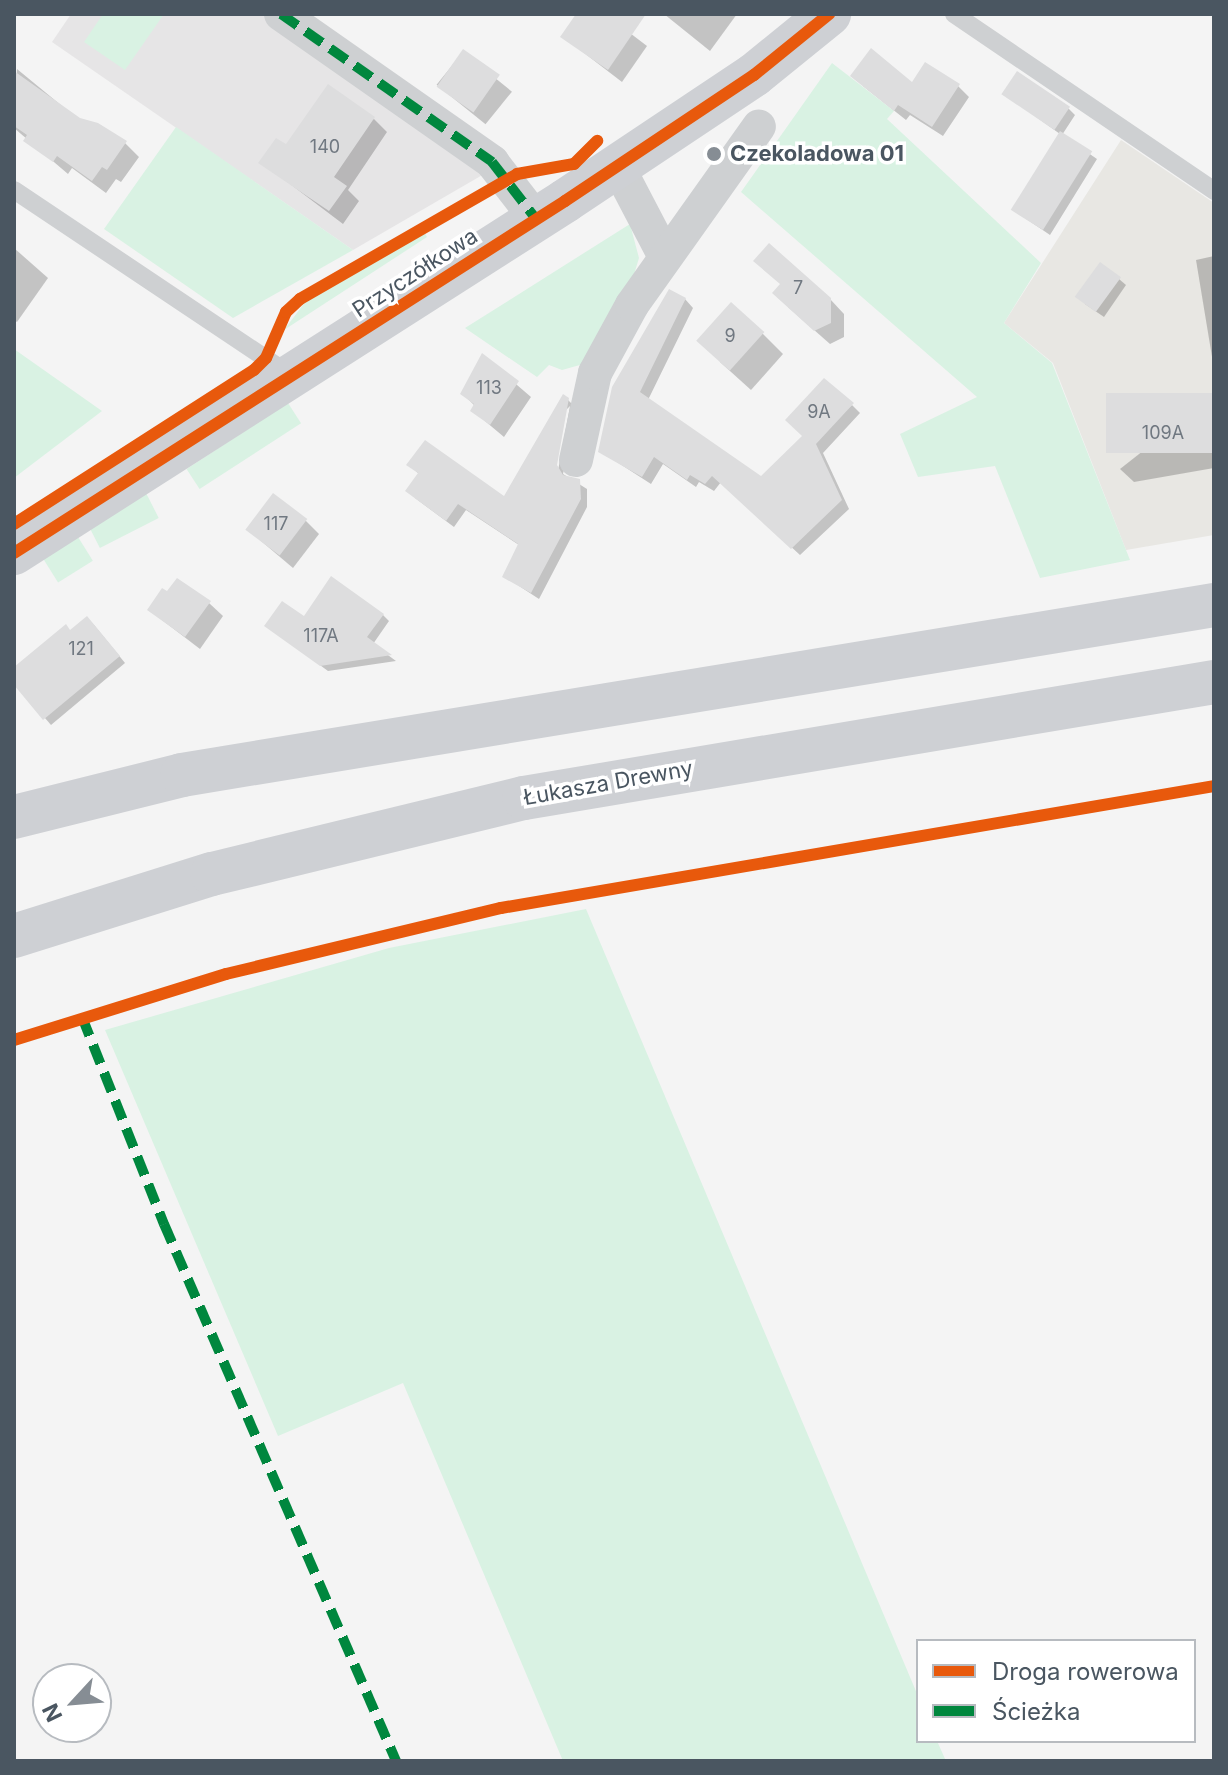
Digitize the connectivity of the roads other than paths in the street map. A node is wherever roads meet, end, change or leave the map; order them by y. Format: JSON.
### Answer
{"nodes":[{"id":1,"x":281,"y":14,"type":"edge"},
{"id":2,"x":829,"y":14,"type":"edge"},
{"id":3,"x":954,"y":14,"type":"edge"},
{"id":4,"x":759,"y":126,"type":"dead end"},
{"id":5,"x":617,"y":165,"type":"junction"},
{"id":6,"x":14,"y":190,"type":"edge"},
{"id":7,"x":1214,"y":191,"type":"edge"},
{"id":8,"x":536,"y":219,"type":"junction"},
{"id":9,"x":665,"y":257,"type":"junction"},
{"id":10,"x":290,"y":375,"type":"junction"},
{"id":11,"x":576,"y":460,"type":"dead end"},
{"id":12,"x":14,"y":553,"type":"edge"},
{"id":13,"x":1214,"y":605,"type":"edge"},
{"id":14,"x":1214,"y":682,"type":"edge"},
{"id":15,"x":14,"y":817,"type":"edge"},
{"id":16,"x":14,"y":936,"type":"edge"}],
"edges":[{"from":1,"to":8,"type":"street"},
{"from":2,"to":5,"type":"main road","name":"Przyczółkowa"},
{"from":3,"to":7,"type":"lane"},
{"from":4,"to":9,"type":"street"},
{"from":5,"to":8,"type":"main road","name":"Przyczółkowa"},
{"from":5,"to":9,"type":"street"},
{"from":6,"to":10,"type":"lane"},
{"from":8,"to":10,"type":"main road","name":"Przyczółkowa"},
{"from":9,"to":11,"type":"street"},
{"from":10,"to":12,"type":"main road","name":"Przyczółkowa"},
{"from":13,"to":15,"type":"main road"},
{"from":14,"to":16,"type":"main road","name":"Łukasza Drewny"}]}
